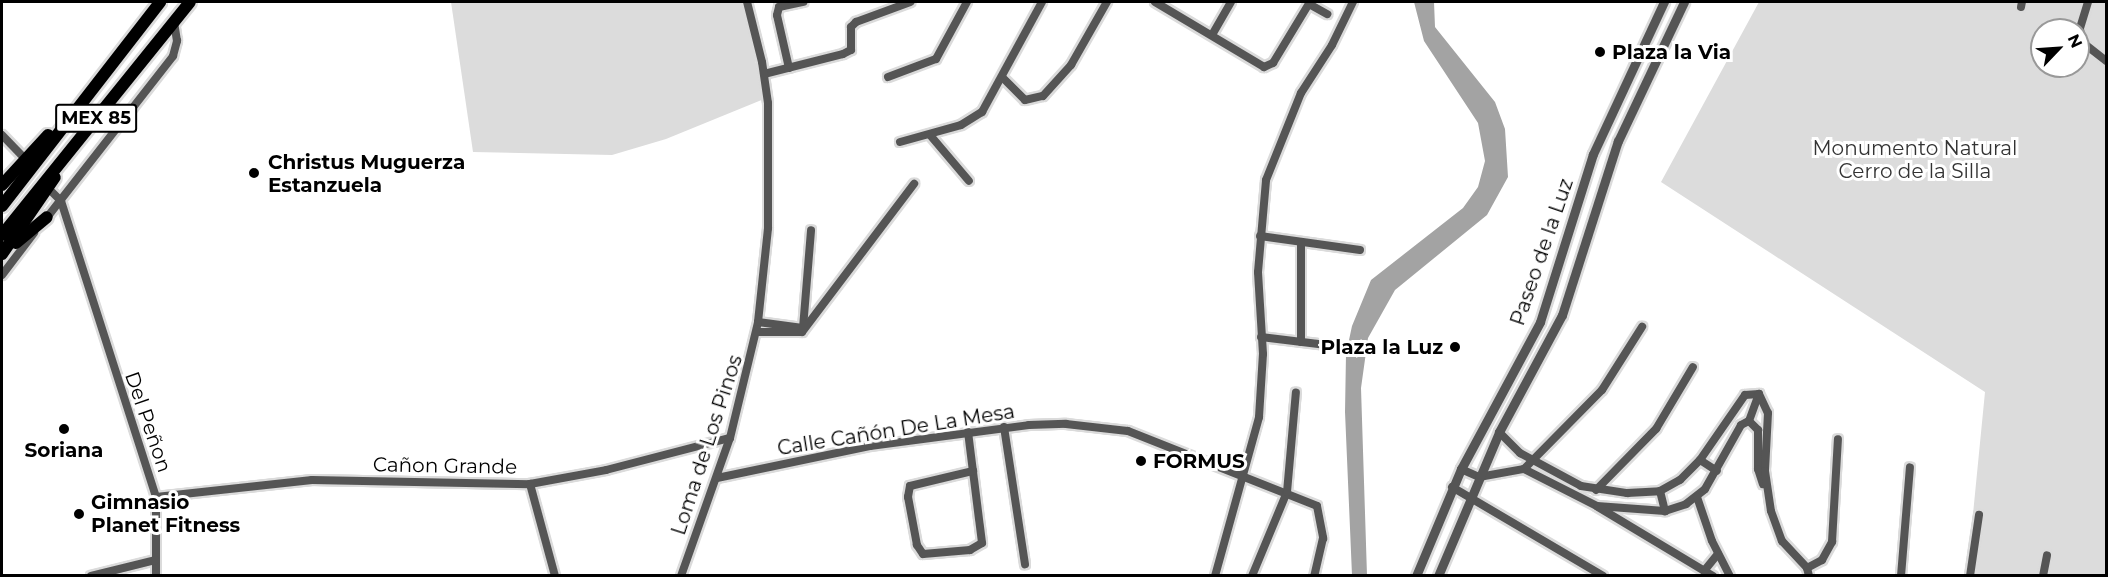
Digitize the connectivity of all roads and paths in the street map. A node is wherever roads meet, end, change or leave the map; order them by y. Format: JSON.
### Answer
{"nodes":[{"id":1,"x":160,"y":2,"type":"edge"},
{"id":2,"x":190,"y":2,"type":"edge"},
{"id":3,"x":747,"y":2,"type":"edge"},
{"id":4,"x":803,"y":2,"type":"edge"},
{"id":5,"x":910,"y":2,"type":"edge"},
{"id":6,"x":967,"y":2,"type":"edge"},
{"id":7,"x":1042,"y":2,"type":"edge"},
{"id":8,"x":1107,"y":2,"type":"edge"},
{"id":9,"x":1155,"y":2,"type":"edge"},
{"id":10,"x":1231,"y":2,"type":"edge"},
{"id":11,"x":1353,"y":2,"type":"edge"},
{"id":12,"x":1664,"y":2,"type":"edge"},
{"id":13,"x":1684,"y":2,"type":"edge"},
{"id":14,"x":2088,"y":2,"type":"edge"},
{"id":15,"x":1309,"y":3,"type":"edge"},
{"id":16,"x":1327,"y":14,"type":"dead end"},
{"id":17,"x":174,"y":23,"type":"junction"},
{"id":18,"x":1212,"y":35,"type":"junction"},
{"id":19,"x":1642,"y":42,"type":"junction"},
{"id":20,"x":1659,"y":52,"type":"junction"},
{"id":21,"x":2106,"y":61,"type":"edge"},
{"id":22,"x":789,"y":68,"type":"junction"},
{"id":23,"x":764,"y":74,"type":"junction"},
{"id":24,"x":888,"y":76,"type":"dead end"},
{"id":25,"x":1003,"y":78,"type":"junction"},
{"id":26,"x":64,"y":125,"type":"junction"},
{"id":27,"x":2,"y":135,"type":"edge"},
{"id":28,"x":930,"y":135,"type":"junction"},
{"id":29,"x":900,"y":142,"type":"dead end"},
{"id":30,"x":68,"y":152,"type":"junction"},
{"id":31,"x":26,"y":159,"type":"junction"},
{"id":32,"x":969,"y":181,"type":"dead end"},
{"id":33,"x":914,"y":184,"type":"dead end"},
{"id":34,"x":2,"y":185,"type":"edge"},
{"id":35,"x":49,"y":189,"type":"junction"},
{"id":36,"x":60,"y":201,"type":"junction"},
{"id":37,"x":2,"y":206,"type":"edge"},
{"id":38,"x":47,"y":217,"type":"junction"},
{"id":39,"x":811,"y":230,"type":"dead end"},
{"id":40,"x":2,"y":235,"type":"edge"},
{"id":41,"x":1260,"y":236,"type":"junction"},
{"id":42,"x":1301,"y":242,"type":"junction"},
{"id":43,"x":1360,"y":250,"type":"dead end"},
{"id":44,"x":2,"y":255,"type":"edge"},
{"id":45,"x":2,"y":275,"type":"edge"},
{"id":46,"x":758,"y":322,"type":"junction"},
{"id":47,"x":1642,"y":327,"type":"dead end"},
{"id":48,"x":803,"y":328,"type":"junction"},
{"id":49,"x":757,"y":332,"type":"junction"},
{"id":50,"x":1261,"y":337,"type":"junction"},
{"id":51,"x":1301,"y":342,"type":"junction"},
{"id":52,"x":1327,"y":345,"type":"dead end"},
{"id":53,"x":1693,"y":367,"type":"dead end"},
{"id":54,"x":1507,"y":384,"type":"junction"},
{"id":55,"x":1296,"y":392,"type":"dead end"},
{"id":56,"x":1520,"y":392,"type":"junction"},
{"id":57,"x":1759,"y":394,"type":"junction"},
{"id":58,"x":1749,"y":421,"type":"junction"},
{"id":59,"x":1004,"y":428,"type":"junction"},
{"id":60,"x":968,"y":432,"type":"junction"},
{"id":61,"x":1499,"y":432,"type":"junction"},
{"id":62,"x":730,"y":438,"type":"junction"},
{"id":63,"x":1838,"y":439,"type":"dead end"},
{"id":64,"x":1532,"y":459,"type":"junction"},
{"id":65,"x":1700,"y":460,"type":"junction"},
{"id":66,"x":1910,"y":467,"type":"dead end"},
{"id":67,"x":1461,"y":469,"type":"junction"},
{"id":68,"x":1524,"y":469,"type":"junction"},
{"id":69,"x":973,"y":471,"type":"junction"},
{"id":70,"x":1717,"y":471,"type":"junction"},
{"id":71,"x":1479,"y":477,"type":"junction"},
{"id":72,"x":717,"y":478,"type":"junction"},
{"id":73,"x":1245,"y":480,"type":"junction"},
{"id":74,"x":530,"y":484,"type":"junction"},
{"id":75,"x":1766,"y":487,"type":"junction"},
{"id":76,"x":1452,"y":488,"type":"junction"},
{"id":77,"x":1596,"y":490,"type":"junction"},
{"id":78,"x":1660,"y":491,"type":"junction"},
{"id":79,"x":1287,"y":492,"type":"junction"},
{"id":80,"x":156,"y":497,"type":"junction"},
{"id":81,"x":1697,"y":497,"type":"junction"},
{"id":82,"x":1470,"y":498,"type":"junction"},
{"id":83,"x":1597,"y":506,"type":"junction"},
{"id":84,"x":1665,"y":511,"type":"junction"},
{"id":85,"x":1979,"y":515,"type":"dead end"},
{"id":86,"x":1718,"y":554,"type":"junction"},
{"id":87,"x":2047,"y":555,"type":"dead end"},
{"id":88,"x":155,"y":560,"type":"junction"},
{"id":89,"x":1026,"y":564,"type":"dead end"},
{"id":90,"x":1704,"y":571,"type":"junction"},
{"id":91,"x":1808,"y":572,"type":"edge"},
{"id":92,"x":1973,"y":574,"type":"edge"},
{"id":93,"x":91,"y":576,"type":"edge"},
{"id":94,"x":156,"y":576,"type":"edge"},
{"id":95,"x":555,"y":576,"type":"edge"},
{"id":96,"x":681,"y":576,"type":"edge"},
{"id":97,"x":1215,"y":576,"type":"edge"},
{"id":98,"x":1252,"y":576,"type":"edge"},
{"id":99,"x":1314,"y":576,"type":"edge"},
{"id":100,"x":1416,"y":576,"type":"edge"},
{"id":101,"x":1438,"y":576,"type":"edge"},
{"id":102,"x":1603,"y":576,"type":"edge"},
{"id":103,"x":1713,"y":576,"type":"edge"},
{"id":104,"x":1730,"y":576,"type":"edge"},
{"id":105,"x":1901,"y":576,"type":"edge"},
{"id":106,"x":2043,"y":576,"type":"edge"}],
"edges":[{"from":1,"to":26,"type":"highway","number":"MEX 85"},
{"from":2,"to":17,"type":"highway","number":"MEX 85"},
{"from":3,"to":23,"type":"street","name":"Loma de Los Pinos"},
{"from":4,"to":22,"type":"street"},
{"from":5,"to":22,"type":"street"},
{"from":6,"to":24,"type":"street"},
{"from":7,"to":25,"type":"street"},
{"from":8,"to":25,"type":"street"},
{"from":9,"to":18,"type":"street"},
{"from":10,"to":18,"type":"street"},
{"from":11,"to":41,"type":"street"},
{"from":12,"to":19,"type":"street","name":"Paseo de la Luz"},
{"from":13,"to":20,"type":"street","name":"Paseo de la Luz"},
{"from":14,"to":21,"type":"street"},
{"from":15,"to":16,"type":"street"},
{"from":15,"to":18,"type":"street"},
{"from":17,"to":30,"type":"highway","number":"MEX 85"},
{"from":17,"to":36,"type":"street"},
{"from":19,"to":20,"type":"street"},
{"from":19,"to":54,"type":"street","name":"Paseo de la Luz"},
{"from":20,"to":56,"type":"street","name":"Paseo de la Luz"},
{"from":22,"to":23,"type":"street"},
{"from":23,"to":46,"type":"street","name":"Loma de Los Pinos"},
{"from":25,"to":28,"type":"street"},
{"from":26,"to":31,"type":"highway"},
{"from":26,"to":37,"type":"highway","number":"MEX 85"},
{"from":27,"to":31,"type":"street"},
{"from":28,"to":29,"type":"street"},
{"from":28,"to":32,"type":"street"},
{"from":30,"to":35,"type":"highway"},
{"from":30,"to":40,"type":"highway","number":"MEX 85"},
{"from":31,"to":34,"type":"highway"},
{"from":33,"to":48,"type":"street"},
{"from":35,"to":36,"type":"street"},
{"from":35,"to":44,"type":"highway"},
{"from":36,"to":38,"type":"street"},
{"from":36,"to":80,"type":"street","name":"Del Peñon"},
{"from":38,"to":44,"type":"highway"},
{"from":38,"to":45,"type":"street"},
{"from":39,"to":48,"type":"street"},
{"from":41,"to":42,"type":"street"},
{"from":41,"to":50,"type":"street"},
{"from":42,"to":43,"type":"street"},
{"from":42,"to":51,"type":"street"},
{"from":46,"to":48,"type":"street"},
{"from":46,"to":49,"type":"street","name":"Loma de Los Pinos"},
{"from":47,"to":64,"type":"street"},
{"from":48,"to":49,"type":"street"},
{"from":49,"to":62,"type":"street","name":"Loma de Los Pinos"},
{"from":50,"to":51,"type":"street"},
{"from":50,"to":73,"type":"street"},
{"from":51,"to":52,"type":"street"},
{"from":53,"to":77,"type":"street"},
{"from":54,"to":56,"type":"street"},
{"from":54,"to":67,"type":"street","name":"Paseo de la Luz"},
{"from":55,"to":79,"type":"street"},
{"from":56,"to":61,"type":"street","name":"Paseo de la Luz"},
{"from":57,"to":58,"type":"street"},
{"from":57,"to":65,"type":"street"},
{"from":57,"to":75,"type":"street"},
{"from":58,"to":70,"type":"street"},
{"from":58,"to":75,"type":"street"},
{"from":59,"to":60,"type":"street","name":"Calle Cañón De La Mesa"},
{"from":59,"to":73,"type":"street","name":"Calle Cañón De La Mesa"},
{"from":59,"to":89,"type":"street"},
{"from":60,"to":69,"type":"street"},
{"from":60,"to":72,"type":"street","name":"Calle Cañón De La Mesa"},
{"from":61,"to":64,"type":"street"},
{"from":61,"to":71,"type":"street","name":"Paseo de la Luz"},
{"from":62,"to":72,"type":"street","name":"Loma de Los Pinos"},
{"from":62,"to":74,"type":"street","name":"Cañon Grande"},
{"from":63,"to":91,"type":"street"},
{"from":64,"to":68,"type":"street"},
{"from":64,"to":77,"type":"street"},
{"from":65,"to":70,"type":"street"},
{"from":65,"to":78,"type":"street"},
{"from":66,"to":105,"type":"street"},
{"from":67,"to":71,"type":"street"},
{"from":67,"to":76,"type":"street","name":"Paseo de la Luz"},
{"from":68,"to":71,"type":"street"},
{"from":68,"to":83,"type":"street"},
{"from":69,"to":69,"type":"street"},
{"from":70,"to":81,"type":"street"},
{"from":71,"to":82,"type":"street","name":"Paseo de la Luz"},
{"from":72,"to":96,"type":"street","name":"Loma de Los Pinos"},
{"from":73,"to":79,"type":"street","name":"Calle Cañón De La Mesa"},
{"from":73,"to":97,"type":"street"},
{"from":74,"to":80,"type":"street","name":"Cañon Grande"},
{"from":74,"to":95,"type":"street"},
{"from":75,"to":91,"type":"street"},
{"from":76,"to":82,"type":"street"},
{"from":76,"to":100,"type":"street","name":"Paseo de la Luz"},
{"from":77,"to":78,"type":"street"},
{"from":78,"to":84,"type":"street"},
{"from":79,"to":98,"type":"street"},
{"from":79,"to":99,"type":"street","name":"Calle Cañón De La Mesa"},
{"from":80,"to":88,"type":"street","name":"Del Peñon"},
{"from":81,"to":84,"type":"street"},
{"from":81,"to":86,"type":"street"},
{"from":82,"to":101,"type":"street","name":"Paseo de la Luz"},
{"from":82,"to":102,"type":"street"},
{"from":83,"to":84,"type":"street"},
{"from":83,"to":90,"type":"street"},
{"from":85,"to":92,"type":"street"},
{"from":86,"to":90,"type":"street"},
{"from":86,"to":104,"type":"street"},
{"from":87,"to":106,"type":"street"},
{"from":88,"to":93,"type":"street"},
{"from":88,"to":94,"type":"street","name":"Del Peñon"},
{"from":90,"to":103,"type":"street"}]}
